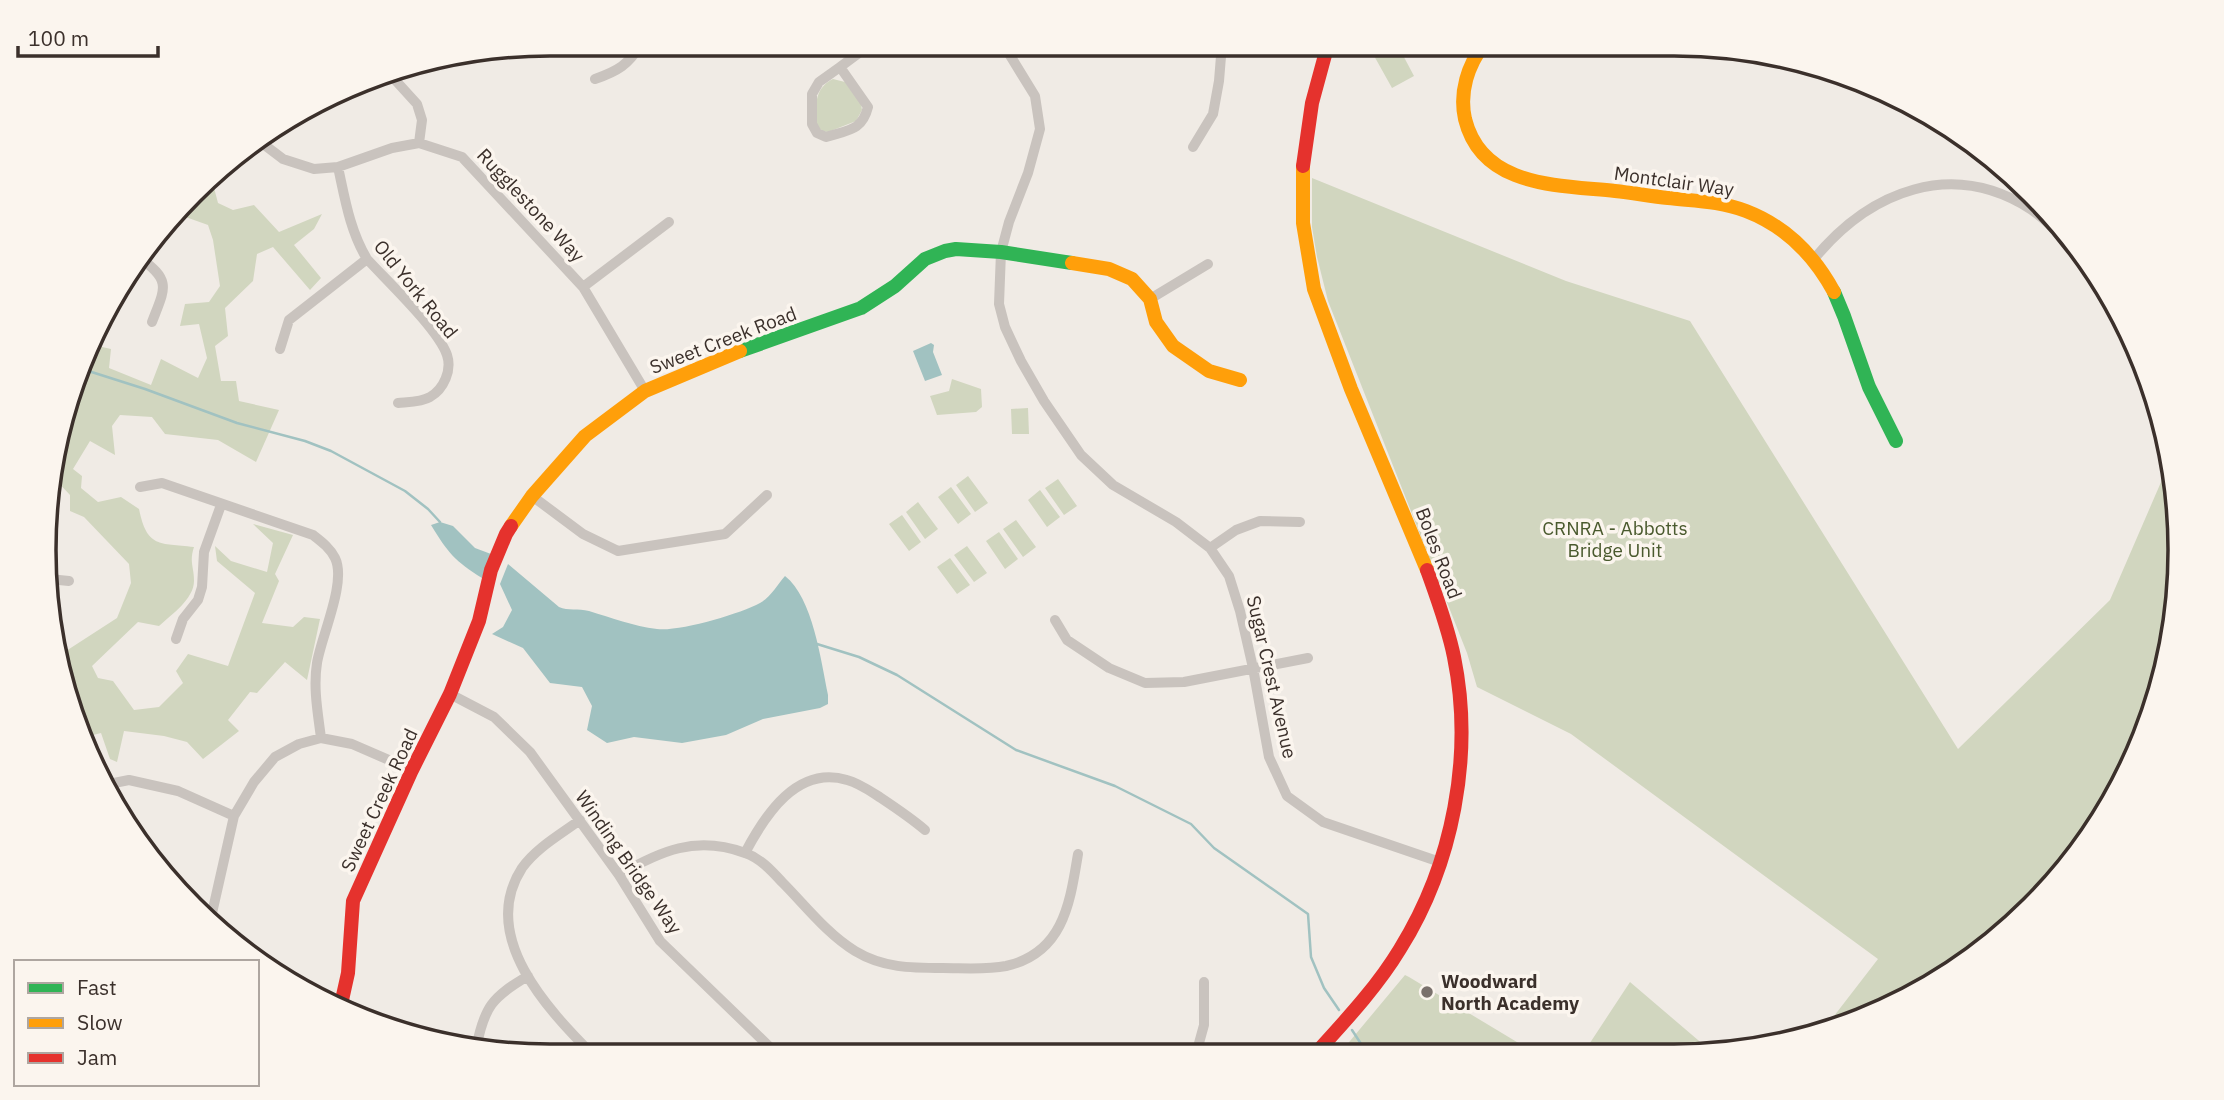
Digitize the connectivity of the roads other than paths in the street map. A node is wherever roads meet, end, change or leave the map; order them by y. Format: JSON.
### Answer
{"nodes":[{"id":1,"x":634,"y":56,"type":"edge"},
{"id":2,"x":855,"y":56,"type":"edge"},
{"id":3,"x":1010,"y":56,"type":"edge"},
{"id":4,"x":1221,"y":56,"type":"edge"},
{"id":5,"x":1324,"y":56,"type":"edge"},
{"id":6,"x":1476,"y":56,"type":"edge"},
{"id":7,"x":840,"y":67,"type":"junction"},
{"id":8,"x":594,"y":79,"type":"dead end"},
{"id":9,"x":396,"y":81,"type":"edge"},
{"id":10,"x":419,"y":143,"type":"junction"},
{"id":11,"x":266,"y":146,"type":"edge"},
{"id":12,"x":1193,"y":147,"type":"dead end"},
{"id":13,"x":338,"y":167,"type":"junction"},
{"id":14,"x":2035,"y":214,"type":"edge"},
{"id":15,"x":669,"y":222,"type":"dead end"},
{"id":16,"x":1001,"y":252,"type":"junction"},
{"id":17,"x":1814,"y":259,"type":"junction"},
{"id":18,"x":367,"y":260,"type":"junction"},
{"id":19,"x":1208,"y":264,"type":"dead end"},
{"id":20,"x":147,"y":265,"type":"edge"},
{"id":21,"x":583,"y":287,"type":"junction"},
{"id":22,"x":1150,"y":299,"type":"junction"},
{"id":23,"x":152,"y":322,"type":"dead end"},
{"id":24,"x":280,"y":349,"type":"dead end"},
{"id":25,"x":1240,"y":380,"type":"dead end"},
{"id":26,"x":645,"y":391,"type":"junction"},
{"id":27,"x":398,"y":403,"type":"dead end"},
{"id":28,"x":1896,"y":441,"type":"dead end"},
{"id":29,"x":140,"y":487,"type":"dead end"},
{"id":30,"x":767,"y":495,"type":"dead end"},
{"id":31,"x":532,"y":496,"type":"junction"},
{"id":32,"x":220,"y":505,"type":"junction"},
{"id":33,"x":1300,"y":522,"type":"dead end"},
{"id":34,"x":1210,"y":548,"type":"junction"},
{"id":35,"x":57,"y":580,"type":"edge"},
{"id":36,"x":69,"y":581,"type":"dead end"},
{"id":37,"x":1055,"y":620,"type":"dead end"},
{"id":38,"x":176,"y":639,"type":"dead end"},
{"id":39,"x":1308,"y":659,"type":"dead end"},
{"id":40,"x":1253,"y":668,"type":"junction"},
{"id":41,"x":450,"y":694,"type":"junction"},
{"id":42,"x":321,"y":738,"type":"junction"},
{"id":43,"x":412,"y":770,"type":"junction"},
{"id":44,"x":115,"y":783,"type":"edge"},
{"id":45,"x":234,"y":816,"type":"junction"},
{"id":46,"x":580,"y":820,"type":"junction"},
{"id":47,"x":925,"y":830,"type":"dead end"},
{"id":48,"x":745,"y":853,"type":"junction"},
{"id":49,"x":1078,"y":854,"type":"dead end"},
{"id":50,"x":1440,"y":862,"type":"junction"},
{"id":51,"x":619,"y":875,"type":"junction"},
{"id":52,"x":212,"y":909,"type":"edge"},
{"id":53,"x":528,"y":976,"type":"junction"},
{"id":54,"x":1204,"y":982,"type":"dead end"},
{"id":55,"x":343,"y":998,"type":"edge"},
{"id":56,"x":479,"y":1039,"type":"edge"},
{"id":57,"x":583,"y":1044,"type":"edge"},
{"id":58,"x":767,"y":1044,"type":"edge"},
{"id":59,"x":1199,"y":1044,"type":"edge"},
{"id":60,"x":1324,"y":1044,"type":"edge"}],
"edges":[{"from":1,"to":8,"type":"street"},
{"from":2,"to":7,"type":"street"},
{"from":3,"to":16,"type":"street","name":"Sugar Crest Avenue"},
{"from":4,"to":12,"type":"street"},
{"from":5,"to":50,"type":"street","name":"Boles Road"},
{"from":6,"to":17,"type":"street","name":"Montclair Way"},
{"from":7,"to":7,"type":"street"},
{"from":9,"to":10,"type":"street"},
{"from":10,"to":13,"type":"street","name":"Rugglestone Way"},
{"from":10,"to":21,"type":"street","name":"Rugglestone Way"},
{"from":11,"to":13,"type":"street","name":"Rugglestone Way"},
{"from":13,"to":18,"type":"street","name":"Old York Road"},
{"from":14,"to":17,"type":"street"},
{"from":15,"to":21,"type":"street"},
{"from":16,"to":22,"type":"street","name":"Sweet Creek Road"},
{"from":16,"to":26,"type":"street","name":"Sweet Creek Road"},
{"from":16,"to":34,"type":"street","name":"Sugar Crest Avenue"},
{"from":17,"to":28,"type":"street","name":"Montclair Way"},
{"from":18,"to":24,"type":"street"},
{"from":18,"to":27,"type":"street","name":"Old York Road"},
{"from":19,"to":22,"type":"street"},
{"from":20,"to":23,"type":"street"},
{"from":21,"to":26,"type":"street","name":"Rugglestone Way"},
{"from":22,"to":25,"type":"street","name":"Sweet Creek Road"},
{"from":26,"to":31,"type":"street","name":"Sweet Creek Road"},
{"from":29,"to":32,"type":"street"},
{"from":30,"to":31,"type":"street"},
{"from":31,"to":41,"type":"street","name":"Sweet Creek Road"},
{"from":32,"to":38,"type":"street"},
{"from":32,"to":42,"type":"street"},
{"from":33,"to":34,"type":"street"},
{"from":34,"to":40,"type":"street","name":"Sugar Crest Avenue"},
{"from":35,"to":36,"type":"street"},
{"from":37,"to":40,"type":"street"},
{"from":39,"to":40,"type":"street"},
{"from":40,"to":50,"type":"street","name":"Sugar Crest Avenue"},
{"from":41,"to":43,"type":"street","name":"Sweet Creek Road"},
{"from":41,"to":46,"type":"street","name":"Winding Bridge Way"},
{"from":42,"to":43,"type":"street"},
{"from":42,"to":45,"type":"street"},
{"from":43,"to":55,"type":"street","name":"Sweet Creek Road"},
{"from":44,"to":45,"type":"street"},
{"from":45,"to":52,"type":"street"},
{"from":46,"to":51,"type":"street","name":"Winding Bridge Way"},
{"from":46,"to":53,"type":"street"},
{"from":47,"to":48,"type":"street"},
{"from":48,"to":49,"type":"street"},
{"from":48,"to":51,"type":"street"},
{"from":50,"to":60,"type":"street","name":"Boles Road"},
{"from":51,"to":58,"type":"street","name":"Winding Bridge Way"},
{"from":53,"to":56,"type":"street"},
{"from":53,"to":57,"type":"street"},
{"from":54,"to":59,"type":"street"}]}
